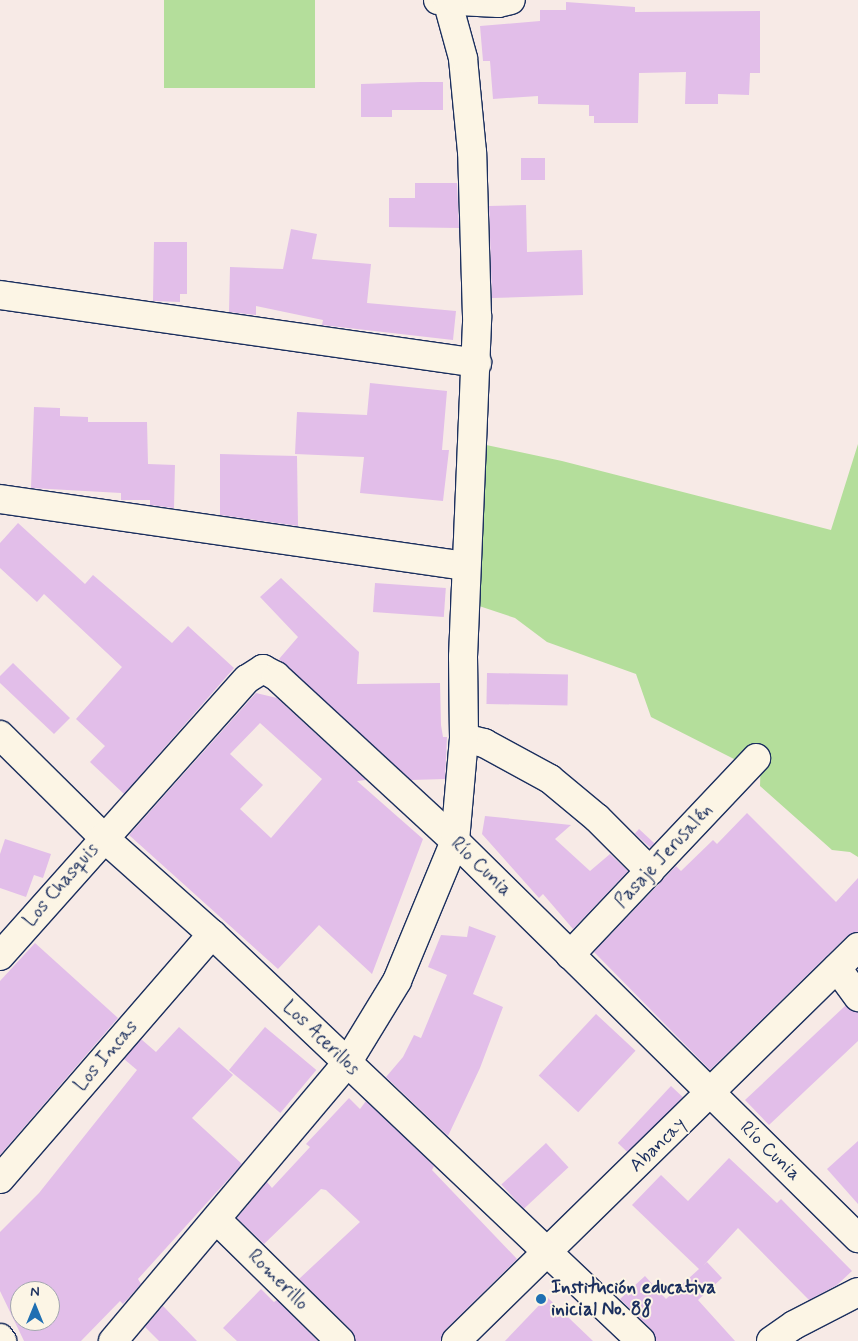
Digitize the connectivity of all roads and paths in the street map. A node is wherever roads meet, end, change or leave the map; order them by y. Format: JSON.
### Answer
{"nodes":[{"id":1,"x":444,"y":0,"type":"edge"},
{"id":2,"x":511,"y":0,"type":"edge"},
{"id":3,"x":0,"y":295,"type":"edge"},
{"id":4,"x":477,"y":363,"type":"junction"},
{"id":5,"x":0,"y":498,"type":"edge"},
{"id":6,"x":466,"y":566,"type":"junction"},
{"id":7,"x":0,"y":735,"type":"edge"},
{"id":8,"x":464,"y":738,"type":"junction"},
{"id":9,"x":756,"y":758,"type":"dead end"},
{"id":10,"x":103,"y":837,"type":"junction"},
{"id":11,"x":455,"y":841,"type":"junction"},
{"id":12,"x":650,"y":871,"type":"junction"},
{"id":13,"x":212,"y":934,"type":"junction"},
{"id":14,"x":858,"y":947,"type":"edge"},
{"id":15,"x":570,"y":955,"type":"junction"},
{"id":16,"x":0,"y":956,"type":"edge"},
{"id":17,"x":837,"y":968,"type":"junction"},
{"id":18,"x":858,"y":997,"type":"edge"},
{"id":19,"x":347,"y":1063,"type":"junction"},
{"id":20,"x":711,"y":1094,"type":"junction"},
{"id":21,"x":0,"y":1179,"type":"edge"},
{"id":22,"x":217,"y":1220,"type":"junction"},
{"id":23,"x":858,"y":1238,"type":"edge"},
{"id":24,"x":548,"y":1252,"type":"junction"},
{"id":25,"x":858,"y":1292,"type":"edge"},
{"id":26,"x":113,"y":1341,"type":"edge"},
{"id":27,"x":340,"y":1341,"type":"edge"},
{"id":28,"x":456,"y":1341,"type":"edge"},
{"id":29,"x":641,"y":1341,"type":"edge"},
{"id":30,"x":772,"y":1341,"type":"edge"}],
"edges":[{"from":1,"to":2,"type":"street"},
{"from":1,"to":4,"type":"street"},
{"from":3,"to":4,"type":"street"},
{"from":4,"to":6,"type":"street"},
{"from":5,"to":6,"type":"street"},
{"from":6,"to":8,"type":"street"},
{"from":7,"to":10,"type":"street","name":"Los Acerillos"},
{"from":8,"to":11,"type":"street"},
{"from":8,"to":12,"type":"street"},
{"from":9,"to":12,"type":"street","name":"Pasaje Jerusalén"},
{"from":10,"to":11,"type":"street","name":"Río Cunia"},
{"from":10,"to":13,"type":"street","name":"Los Acerillos"},
{"from":10,"to":16,"type":"street","name":"Los Chasquis"},
{"from":11,"to":15,"type":"street","name":"Río Cunia"},
{"from":11,"to":19,"type":"street"},
{"from":12,"to":15,"type":"street","name":"Pasaje Jerusalén"},
{"from":13,"to":19,"type":"street","name":"Los Acerillos"},
{"from":13,"to":21,"type":"street","name":"Los Incas"},
{"from":14,"to":17,"type":"street","name":"Abancay"},
{"from":15,"to":20,"type":"street","name":"Río Cunia"},
{"from":17,"to":18,"type":"street"},
{"from":17,"to":20,"type":"street","name":"Abancay"},
{"from":19,"to":22,"type":"street"},
{"from":19,"to":24,"type":"street","name":"Los Acerillos"},
{"from":20,"to":23,"type":"street","name":"Río Cunia"},
{"from":20,"to":24,"type":"street","name":"Abancay"},
{"from":22,"to":26,"type":"street"},
{"from":22,"to":27,"type":"street","name":"Romerillo"},
{"from":24,"to":28,"type":"street","name":"Abancay"},
{"from":24,"to":29,"type":"street","name":"Los Acerillos"},
{"from":25,"to":30,"type":"street"}]}
